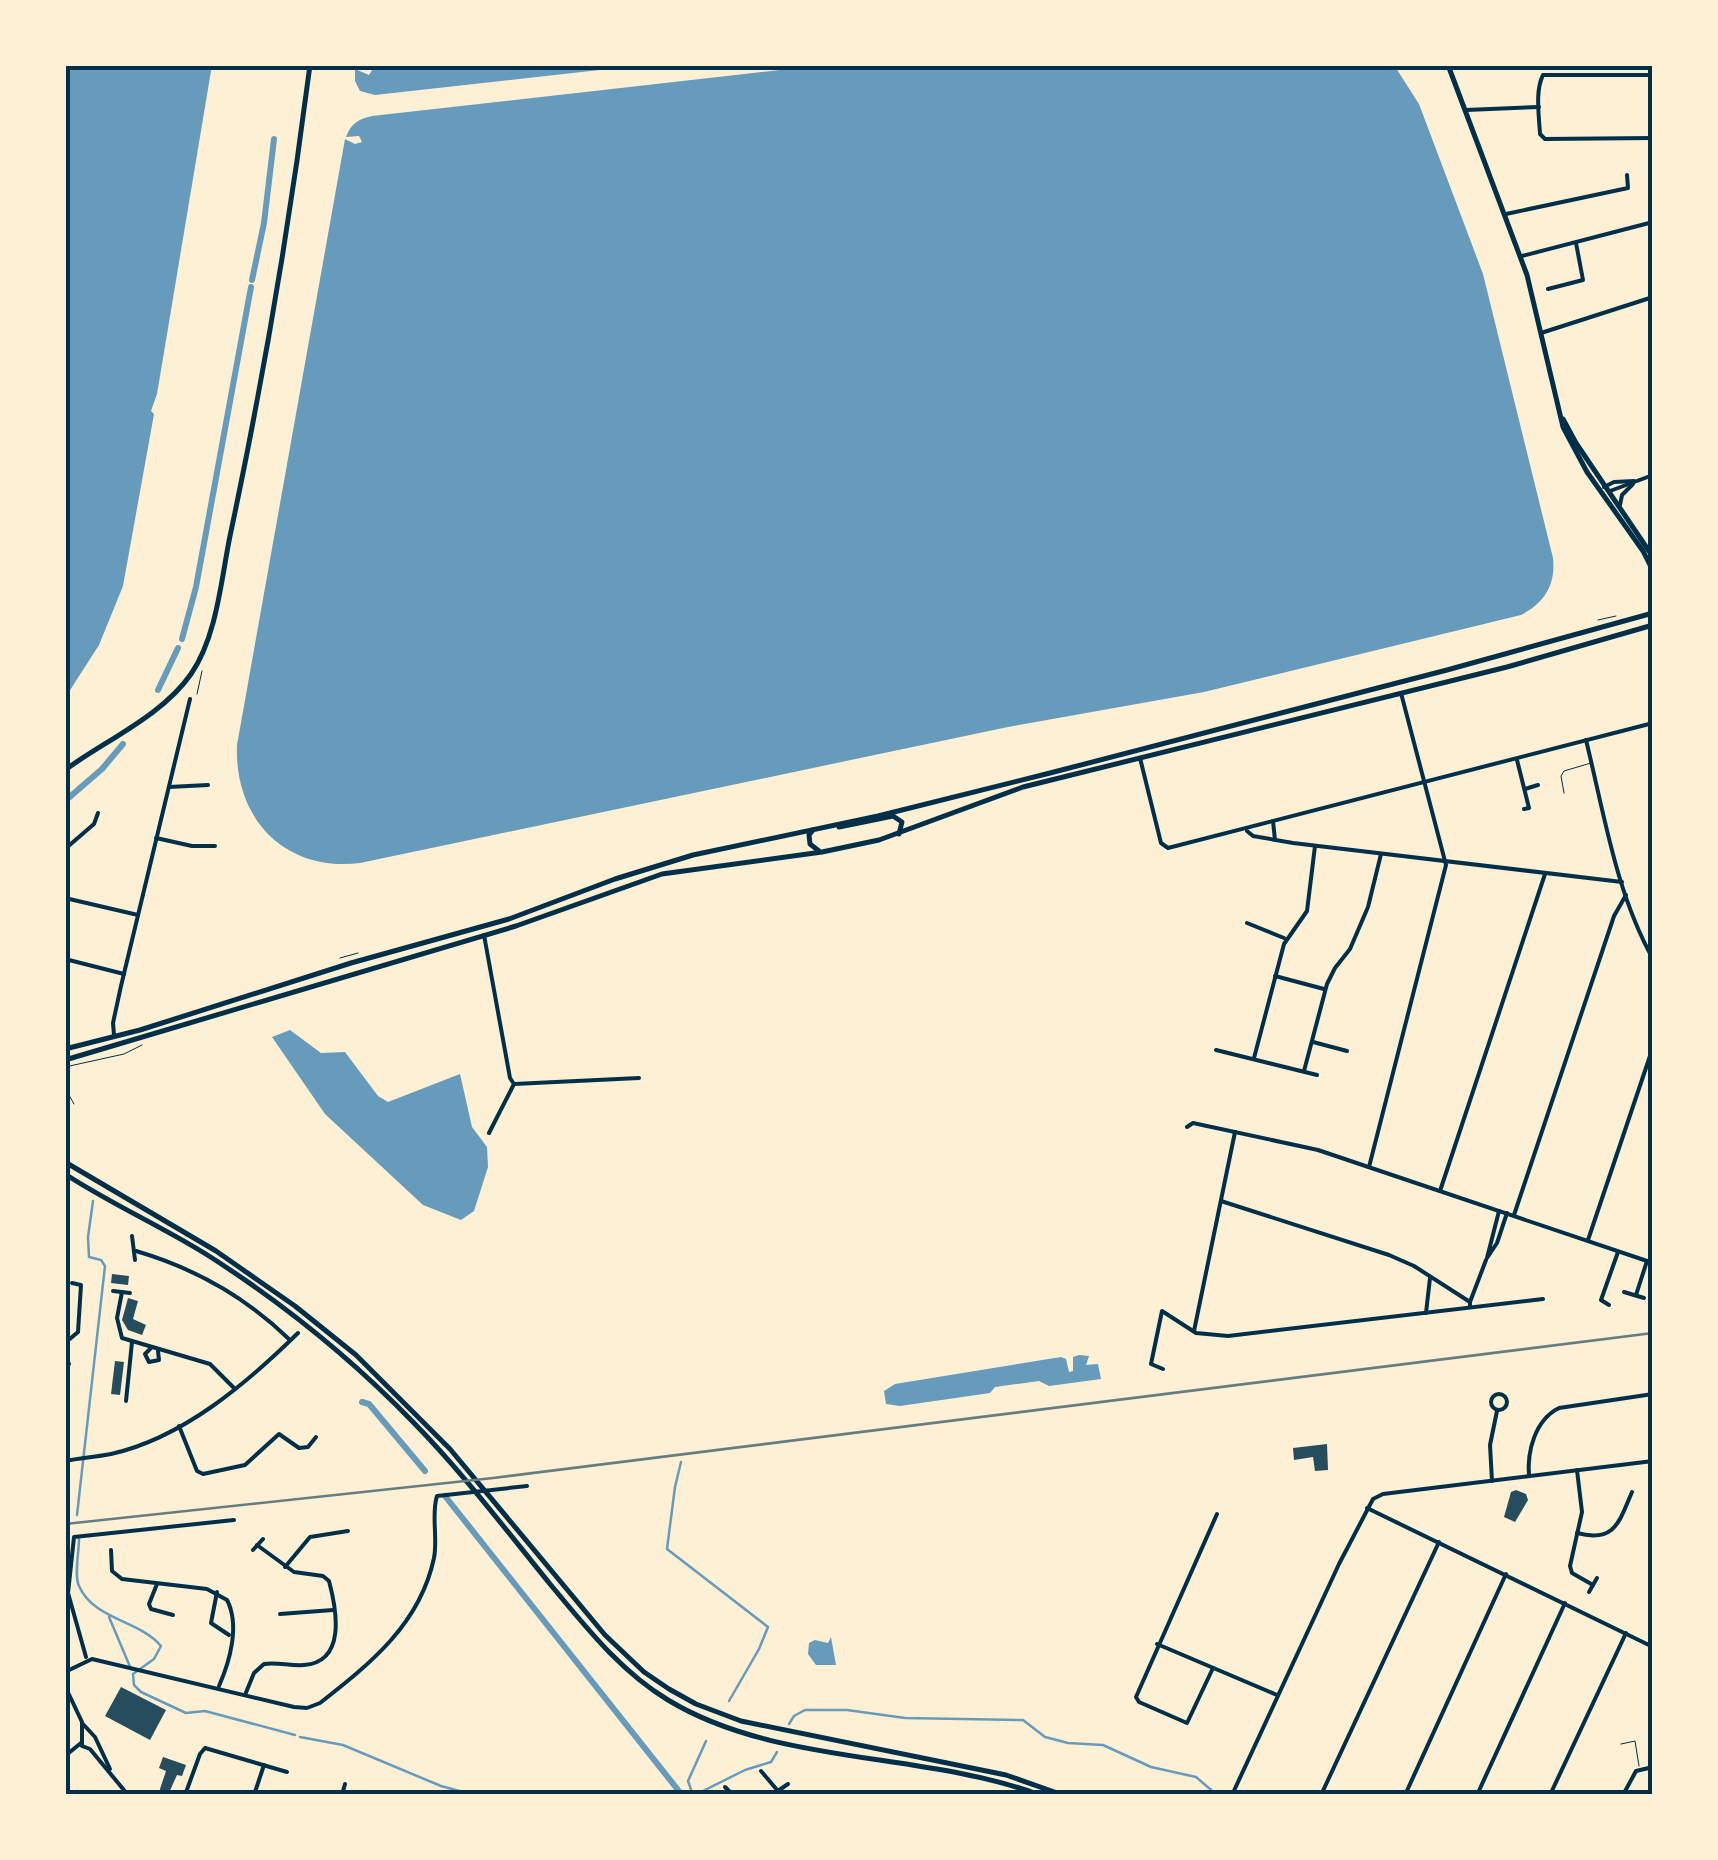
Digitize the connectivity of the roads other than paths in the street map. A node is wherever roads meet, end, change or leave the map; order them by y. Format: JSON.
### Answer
{"nodes":[{"id":1,"x":310,"y":65,"type":"edge"},
{"id":2,"x":1448,"y":65,"type":"edge"},
{"id":3,"x":1653,"y":75,"type":"edge"},
{"id":4,"x":1538,"y":107,"type":"junction"},
{"id":5,"x":1466,"y":110,"type":"junction"},
{"id":6,"x":1653,"y":138,"type":"edge"},
{"id":7,"x":1627,"y":174,"type":"dead end"},
{"id":8,"x":1506,"y":214,"type":"junction"},
{"id":9,"x":1653,"y":222,"type":"edge"},
{"id":10,"x":1576,"y":242,"type":"junction"},
{"id":11,"x":1520,"y":256,"type":"junction"},
{"id":12,"x":1548,"y":289,"type":"dead end"},
{"id":13,"x":1653,"y":297,"type":"edge"},
{"id":14,"x":1541,"y":333,"type":"junction"},
{"id":15,"x":1653,"y":475,"type":"edge"},
{"id":16,"x":1636,"y":481,"type":"junction"},
{"id":17,"x":1605,"y":489,"type":"junction"},
{"id":18,"x":1620,"y":505,"type":"junction"},
{"id":19,"x":1653,"y":556,"type":"edge"},
{"id":20,"x":1653,"y":571,"type":"edge"},
{"id":21,"x":1653,"y":613,"type":"edge"},
{"id":22,"x":1653,"y":625,"type":"edge"},
{"id":23,"x":1401,"y":692,"type":"junction"},
{"id":24,"x":190,"y":699,"type":"dead end"},
{"id":25,"x":1653,"y":722,"type":"edge"},
{"id":26,"x":1586,"y":739,"type":"junction"},
{"id":27,"x":1140,"y":758,"type":"junction"},
{"id":28,"x":1516,"y":758,"type":"junction"},
{"id":29,"x":1592,"y":763,"type":"junction"},
{"id":30,"x":65,"y":770,"type":"edge"},
{"id":31,"x":189,"y":775,"type":"dead end"},
{"id":32,"x":1424,"y":782,"type":"junction"},
{"id":33,"x":208,"y":785,"type":"dead end"},
{"id":34,"x":1538,"y":785,"type":"dead end"},
{"id":35,"x":169,"y":786,"type":"junction"},
{"id":36,"x":189,"y":786,"type":"junction"},
{"id":37,"x":1525,"y":788,"type":"junction"},
{"id":38,"x":1564,"y":793,"type":"dead end"},
{"id":39,"x":1524,"y":809,"type":"dead end"},
{"id":40,"x":98,"y":812,"type":"dead end"},
{"id":41,"x":1273,"y":821,"type":"junction"},
{"id":42,"x":831,"y":826,"type":"junction"},
{"id":43,"x":813,"y":830,"type":"junction"},
{"id":44,"x":1245,"y":830,"type":"junction"},
{"id":45,"x":899,"y":834,"type":"junction"},
{"id":46,"x":156,"y":838,"type":"junction"},
{"id":47,"x":1275,"y":840,"type":"junction"},
{"id":48,"x":192,"y":846,"type":"junction"},
{"id":49,"x":215,"y":846,"type":"dead end"},
{"id":50,"x":1315,"y":846,"type":"junction"},
{"id":51,"x":65,"y":849,"type":"edge"},
{"id":52,"x":822,"y":852,"type":"junction"},
{"id":53,"x":1381,"y":854,"type":"junction"},
{"id":54,"x":192,"y":855,"type":"dead end"},
{"id":55,"x":1446,"y":862,"type":"junction"},
{"id":56,"x":1545,"y":874,"type":"junction"},
{"id":57,"x":1622,"y":882,"type":"junction"},
{"id":58,"x":1626,"y":895,"type":"junction"},
{"id":59,"x":65,"y":898,"type":"edge"},
{"id":60,"x":138,"y":915,"type":"junction"},
{"id":61,"x":1247,"y":923,"type":"dead end"},
{"id":62,"x":484,"y":935,"type":"junction"},
{"id":63,"x":1285,"y":939,"type":"junction"},
{"id":64,"x":65,"y":959,"type":"edge"},
{"id":65,"x":1653,"y":960,"type":"edge"},
{"id":66,"x":124,"y":974,"type":"junction"},
{"id":67,"x":1276,"y":976,"type":"junction"},
{"id":68,"x":1326,"y":989,"type":"junction"},
{"id":69,"x":115,"y":1037,"type":"junction"},
{"id":70,"x":1312,"y":1042,"type":"junction"},
{"id":71,"x":1653,"y":1047,"type":"edge"},
{"id":72,"x":65,"y":1048,"type":"edge"},
{"id":73,"x":1216,"y":1050,"type":"dead end"},
{"id":74,"x":1348,"y":1051,"type":"dead end"},
{"id":75,"x":1254,"y":1058,"type":"junction"},
{"id":76,"x":65,"y":1064,"type":"edge"},
{"id":77,"x":1304,"y":1071,"type":"junction"},
{"id":78,"x":1318,"y":1075,"type":"dead end"},
{"id":79,"x":639,"y":1078,"type":"dead end"},
{"id":80,"x":514,"y":1084,"type":"junction"},
{"id":81,"x":65,"y":1088,"type":"edge"},
{"id":82,"x":74,"y":1104,"type":"dead end"},
{"id":83,"x":1187,"y":1126,"type":"dead end"},
{"id":84,"x":1235,"y":1132,"type":"junction"},
{"id":85,"x":488,"y":1133,"type":"dead end"},
{"id":86,"x":65,"y":1162,"type":"edge"},
{"id":87,"x":1369,"y":1167,"type":"junction"},
{"id":88,"x":65,"y":1174,"type":"edge"},
{"id":89,"x":1440,"y":1191,"type":"junction"},
{"id":90,"x":1221,"y":1201,"type":"junction"},
{"id":91,"x":1499,"y":1211,"type":"junction"},
{"id":92,"x":1507,"y":1214,"type":"junction"},
{"id":93,"x":1514,"y":1216,"type":"junction"},
{"id":94,"x":132,"y":1236,"type":"dead end"},
{"id":95,"x":1588,"y":1240,"type":"junction"},
{"id":96,"x":136,"y":1251,"type":"junction"},
{"id":97,"x":1618,"y":1251,"type":"junction"},
{"id":98,"x":1487,"y":1258,"type":"junction"},
{"id":99,"x":135,"y":1260,"type":"dead end"},
{"id":100,"x":1650,"y":1262,"type":"edge"},
{"id":101,"x":1429,"y":1275,"type":"junction"},
{"id":102,"x":72,"y":1284,"type":"dead end"},
{"id":103,"x":113,"y":1291,"type":"dead end"},
{"id":104,"x":122,"y":1292,"type":"junction"},
{"id":105,"x":1624,"y":1292,"type":"dead end"},
{"id":106,"x":130,"y":1293,"type":"dead end"},
{"id":107,"x":1636,"y":1296,"type":"junction"},
{"id":108,"x":1644,"y":1298,"type":"dead end"},
{"id":109,"x":1542,"y":1299,"type":"dead end"},
{"id":110,"x":1470,"y":1305,"type":"junction"},
{"id":111,"x":1609,"y":1306,"type":"dead end"},
{"id":112,"x":1426,"y":1313,"type":"junction"},
{"id":113,"x":303,"y":1317,"type":"junction"},
{"id":114,"x":320,"y":1331,"type":"junction"},
{"id":115,"x":298,"y":1332,"type":"dead end"},
{"id":116,"x":1194,"y":1332,"type":"junction"},
{"id":117,"x":290,"y":1340,"type":"junction"},
{"id":118,"x":65,"y":1342,"type":"edge"},
{"id":119,"x":132,"y":1342,"type":"junction"},
{"id":120,"x":151,"y":1348,"type":"junction"},
{"id":121,"x":158,"y":1350,"type":"junction"},
{"id":122,"x":65,"y":1356,"type":"edge"},
{"id":123,"x":65,"y":1369,"type":"edge"},
{"id":124,"x":1163,"y":1369,"type":"dead end"},
{"id":125,"x":234,"y":1388,"type":"junction"},
{"id":126,"x":1653,"y":1394,"type":"edge"},
{"id":127,"x":126,"y":1401,"type":"dead end"},
{"id":128,"x":1497,"y":1410,"type":"dead end"},
{"id":129,"x":179,"y":1426,"type":"junction"},
{"id":130,"x":319,"y":1446,"type":"dead end"},
{"id":131,"x":1653,"y":1460,"type":"edge"},
{"id":132,"x":65,"y":1461,"type":"edge"},
{"id":133,"x":1577,"y":1470,"type":"junction"},
{"id":134,"x":1529,"y":1476,"type":"junction"},
{"id":135,"x":1492,"y":1481,"type":"junction"},
{"id":136,"x":528,"y":1486,"type":"dead end"},
{"id":137,"x":1632,"y":1492,"type":"dead end"},
{"id":138,"x":1367,"y":1508,"type":"junction"},
{"id":139,"x":1217,"y":1514,"type":"dead end"},
{"id":140,"x":234,"y":1520,"type":"dead end"},
{"id":141,"x":348,"y":1530,"type":"dead end"},
{"id":142,"x":1578,"y":1533,"type":"junction"},
{"id":143,"x":263,"y":1539,"type":"dead end"},
{"id":144,"x":1439,"y":1542,"type":"junction"},
{"id":145,"x":111,"y":1550,"type":"dead end"},
{"id":146,"x":285,"y":1567,"type":"junction"},
{"id":147,"x":1506,"y":1574,"type":"junction"},
{"id":148,"x":1596,"y":1578,"type":"dead end"},
{"id":149,"x":157,"y":1584,"type":"junction"},
{"id":150,"x":1593,"y":1585,"type":"junction"},
{"id":151,"x":216,"y":1592,"type":"junction"},
{"id":152,"x":1590,"y":1592,"type":"dead end"},
{"id":153,"x":287,"y":1603,"type":"dead end"},
{"id":154,"x":1566,"y":1603,"type":"junction"},
{"id":155,"x":333,"y":1610,"type":"junction"},
{"id":156,"x":288,"y":1612,"type":"junction"},
{"id":157,"x":280,"y":1614,"type":"dead end"},
{"id":158,"x":173,"y":1615,"type":"dead end"},
{"id":159,"x":1626,"y":1633,"type":"junction"},
{"id":160,"x":229,"y":1636,"type":"junction"},
{"id":161,"x":1157,"y":1644,"type":"junction"},
{"id":162,"x":1653,"y":1647,"type":"edge"},
{"id":163,"x":87,"y":1659,"type":"junction"},
{"id":164,"x":1213,"y":1668,"type":"junction"},
{"id":165,"x":65,"y":1672,"type":"edge"},
{"id":166,"x":65,"y":1686,"type":"edge"},
{"id":167,"x":218,"y":1688,"type":"junction"},
{"id":168,"x":246,"y":1695,"type":"junction"},
{"id":169,"x":1280,"y":1696,"type":"junction"},
{"id":170,"x":82,"y":1722,"type":"junction"},
{"id":171,"x":92,"y":1734,"type":"junction"},
{"id":172,"x":96,"y":1743,"type":"junction"},
{"id":173,"x":85,"y":1744,"type":"junction"},
{"id":174,"x":1621,"y":1744,"type":"dead end"},
{"id":175,"x":67,"y":1754,"type":"edge"},
{"id":176,"x":264,"y":1765,"type":"junction"},
{"id":177,"x":1653,"y":1766,"type":"edge"},
{"id":178,"x":761,"y":1770,"type":"dead end"},
{"id":179,"x":1640,"y":1770,"type":"junction"},
{"id":180,"x":287,"y":1772,"type":"dead end"},
{"id":181,"x":115,"y":1778,"type":"junction"},
{"id":182,"x":345,"y":1784,"type":"dead end"},
{"id":183,"x":788,"y":1784,"type":"dead end"},
{"id":184,"x":725,"y":1787,"type":"dead end"},
{"id":185,"x":775,"y":1793,"type":"edge"},
{"id":186,"x":128,"y":1795,"type":"edge"},
{"id":187,"x":185,"y":1795,"type":"edge"},
{"id":188,"x":254,"y":1795,"type":"edge"},
{"id":189,"x":342,"y":1795,"type":"edge"},
{"id":190,"x":732,"y":1795,"type":"edge"},
{"id":191,"x":1040,"y":1795,"type":"edge"},
{"id":192,"x":1062,"y":1795,"type":"edge"},
{"id":193,"x":1233,"y":1795,"type":"edge"},
{"id":194,"x":1321,"y":1795,"type":"edge"},
{"id":195,"x":1405,"y":1795,"type":"edge"},
{"id":196,"x":1477,"y":1795,"type":"edge"},
{"id":197,"x":1550,"y":1795,"type":"edge"},
{"id":198,"x":1623,"y":1795,"type":"edge"}],
"edges":[{"from":1,"to":30,"type":"main road"},
{"from":2,"to":5,"type":"main road"},
{"from":3,"to":4,"type":"street"},
{"from":4,"to":5,"type":"street"},
{"from":4,"to":6,"type":"street"},
{"from":5,"to":8,"type":"main road"},
{"from":7,"to":8,"type":"street"},
{"from":8,"to":11,"type":"main road"},
{"from":9,"to":10,"type":"street"},
{"from":10,"to":11,"type":"street"},
{"from":10,"to":12,"type":"street"},
{"from":11,"to":14,"type":"main road"},
{"from":13,"to":14,"type":"street"},
{"from":14,"to":17,"type":"main road"},
{"from":15,"to":16,"type":"street"},
{"from":16,"to":17,"type":"street"},
{"from":16,"to":18,"type":"street"},
{"from":17,"to":18,"type":"main road"},
{"from":17,"to":20,"type":"main road"},
{"from":18,"to":19,"type":"main road"},
{"from":21,"to":42,"type":"main road"},
{"from":22,"to":23,"type":"main road"},
{"from":23,"to":27,"type":"main road"},
{"from":23,"to":32,"type":"street"},
{"from":24,"to":35,"type":"street"},
{"from":25,"to":26,"type":"street"},
{"from":26,"to":28,"type":"street"},
{"from":26,"to":29,"type":"street"},
{"from":27,"to":44,"type":"street"},
{"from":27,"to":45,"type":"main road"},
{"from":28,"to":32,"type":"street"},
{"from":28,"to":37,"type":"street"},
{"from":29,"to":38,"type":"lane"},
{"from":29,"to":57,"type":"street"},
{"from":31,"to":36,"type":"street"},
{"from":32,"to":41,"type":"street"},
{"from":32,"to":55,"type":"street"},
{"from":33,"to":36,"type":"street"},
{"from":34,"to":37,"type":"street"},
{"from":35,"to":36,"type":"street"},
{"from":35,"to":46,"type":"street"},
{"from":37,"to":39,"type":"street"},
{"from":40,"to":51,"type":"street"},
{"from":41,"to":44,"type":"street"},
{"from":41,"to":47,"type":"street"},
{"from":42,"to":43,"type":"main road"},
{"from":42,"to":45,"type":"main road"},
{"from":43,"to":52,"type":"main road"},
{"from":43,"to":69,"type":"main road"},
{"from":44,"to":47,"type":"street"},
{"from":45,"to":52,"type":"main road"},
{"from":46,"to":48,"type":"street"},
{"from":46,"to":60,"type":"street"},
{"from":47,"to":50,"type":"street"},
{"from":48,"to":49,"type":"street"},
{"from":48,"to":54,"type":"street"},
{"from":50,"to":53,"type":"street"},
{"from":50,"to":63,"type":"street"},
{"from":52,"to":62,"type":"main road"},
{"from":53,"to":55,"type":"street"},
{"from":53,"to":68,"type":"street"},
{"from":55,"to":56,"type":"street"},
{"from":55,"to":87,"type":"street"},
{"from":56,"to":57,"type":"street"},
{"from":56,"to":89,"type":"street"},
{"from":57,"to":58,"type":"street"},
{"from":58,"to":65,"type":"street"},
{"from":58,"to":93,"type":"street"},
{"from":59,"to":60,"type":"street"},
{"from":60,"to":66,"type":"street"},
{"from":61,"to":63,"type":"street"},
{"from":62,"to":76,"type":"main road"},
{"from":62,"to":80,"type":"street"},
{"from":63,"to":67,"type":"street"},
{"from":64,"to":66,"type":"street"},
{"from":66,"to":69,"type":"street"},
{"from":67,"to":68,"type":"street"},
{"from":67,"to":75,"type":"street"},
{"from":68,"to":70,"type":"street"},
{"from":69,"to":72,"type":"main road"},
{"from":70,"to":74,"type":"street"},
{"from":70,"to":77,"type":"street"},
{"from":71,"to":95,"type":"street"},
{"from":73,"to":75,"type":"street"},
{"from":75,"to":77,"type":"street"},
{"from":77,"to":78,"type":"street"},
{"from":79,"to":80,"type":"street"},
{"from":80,"to":85,"type":"street"},
{"from":81,"to":82,"type":"lane"},
{"from":83,"to":84,"type":"street"},
{"from":84,"to":87,"type":"street"},
{"from":84,"to":90,"type":"street"},
{"from":86,"to":113,"type":"main road"},
{"from":87,"to":89,"type":"street"},
{"from":88,"to":113,"type":"main road"},
{"from":89,"to":91,"type":"street"},
{"from":90,"to":101,"type":"street"},
{"from":90,"to":116,"type":"street"},
{"from":91,"to":92,"type":"street"},
{"from":91,"to":98,"type":"street"},
{"from":92,"to":93,"type":"street"},
{"from":92,"to":98,"type":"street"},
{"from":93,"to":95,"type":"street"},
{"from":94,"to":96,"type":"street"},
{"from":95,"to":97,"type":"street"},
{"from":96,"to":99,"type":"street"},
{"from":96,"to":117,"type":"street"},
{"from":97,"to":100,"type":"street"},
{"from":97,"to":111,"type":"street"},
{"from":98,"to":110,"type":"street"},
{"from":100,"to":107,"type":"street"},
{"from":101,"to":110,"type":"street"},
{"from":101,"to":112,"type":"street"},
{"from":102,"to":118,"type":"street"},
{"from":103,"to":104,"type":"street"},
{"from":104,"to":106,"type":"street"},
{"from":104,"to":119,"type":"street"},
{"from":105,"to":107,"type":"street"},
{"from":107,"to":108,"type":"street"},
{"from":109,"to":110,"type":"street"},
{"from":110,"to":112,"type":"street"},
{"from":112,"to":116,"type":"street"},
{"from":113,"to":114,"type":"main road"},
{"from":114,"to":191,"type":"main road"},
{"from":114,"to":192,"type":"main road"},
{"from":115,"to":117,"type":"street"},
{"from":116,"to":124,"type":"street"},
{"from":117,"to":125,"type":"street"},
{"from":119,"to":120,"type":"street"},
{"from":119,"to":127,"type":"street"},
{"from":120,"to":121,"type":"street"},
{"from":120,"to":121,"type":"street"},
{"from":121,"to":125,"type":"street"},
{"from":122,"to":123,"type":"street"},
{"from":125,"to":129,"type":"street"},
{"from":126,"to":134,"type":"street"},
{"from":128,"to":135,"type":"street"},
{"from":129,"to":130,"type":"street"},
{"from":129,"to":132,"type":"street"},
{"from":131,"to":133,"type":"street"},
{"from":133,"to":134,"type":"street"},
{"from":133,"to":142,"type":"street"},
{"from":134,"to":135,"type":"street"},
{"from":135,"to":138,"type":"street"},
{"from":136,"to":168,"type":"street"},
{"from":137,"to":142,"type":"street"},
{"from":138,"to":144,"type":"street"},
{"from":138,"to":169,"type":"street"},
{"from":139,"to":161,"type":"street"},
{"from":140,"to":163,"type":"street"},
{"from":141,"to":146,"type":"street"},
{"from":142,"to":150,"type":"street"},
{"from":143,"to":146,"type":"street"},
{"from":144,"to":147,"type":"street"},
{"from":144,"to":194,"type":"street"},
{"from":145,"to":149,"type":"street"},
{"from":146,"to":155,"type":"street"},
{"from":147,"to":154,"type":"street"},
{"from":147,"to":195,"type":"street"},
{"from":148,"to":150,"type":"street"},
{"from":149,"to":151,"type":"street"},
{"from":149,"to":158,"type":"street"},
{"from":150,"to":152,"type":"street"},
{"from":151,"to":160,"type":"street"},
{"from":151,"to":160,"type":"street"},
{"from":153,"to":156,"type":"street"},
{"from":154,"to":159,"type":"street"},
{"from":154,"to":196,"type":"street"},
{"from":155,"to":156,"type":"street"},
{"from":155,"to":168,"type":"street"},
{"from":156,"to":157,"type":"street"},
{"from":159,"to":162,"type":"street"},
{"from":159,"to":197,"type":"street"},
{"from":160,"to":167,"type":"street"},
{"from":161,"to":164,"type":"street"},
{"from":161,"to":164,"type":"street"},
{"from":163,"to":165,"type":"street"},
{"from":163,"to":167,"type":"street"},
{"from":164,"to":169,"type":"street"},
{"from":166,"to":170,"type":"street"},
{"from":167,"to":168,"type":"street"},
{"from":169,"to":193,"type":"street"},
{"from":170,"to":171,"type":"street"},
{"from":170,"to":173,"type":"street"},
{"from":171,"to":172,"type":"street"},
{"from":171,"to":173,"type":"street"},
{"from":172,"to":173,"type":"street"},
{"from":172,"to":181,"type":"street"},
{"from":173,"to":175,"type":"street"},
{"from":173,"to":181,"type":"street"},
{"from":174,"to":179,"type":"lane"},
{"from":176,"to":180,"type":"street"},
{"from":176,"to":187,"type":"street"},
{"from":176,"to":188,"type":"street"},
{"from":177,"to":179,"type":"street"},
{"from":178,"to":185,"type":"street"},
{"from":179,"to":198,"type":"street"},
{"from":181,"to":186,"type":"street"},
{"from":182,"to":189,"type":"street"},
{"from":183,"to":185,"type":"street"},
{"from":184,"to":190,"type":"street"}]}
